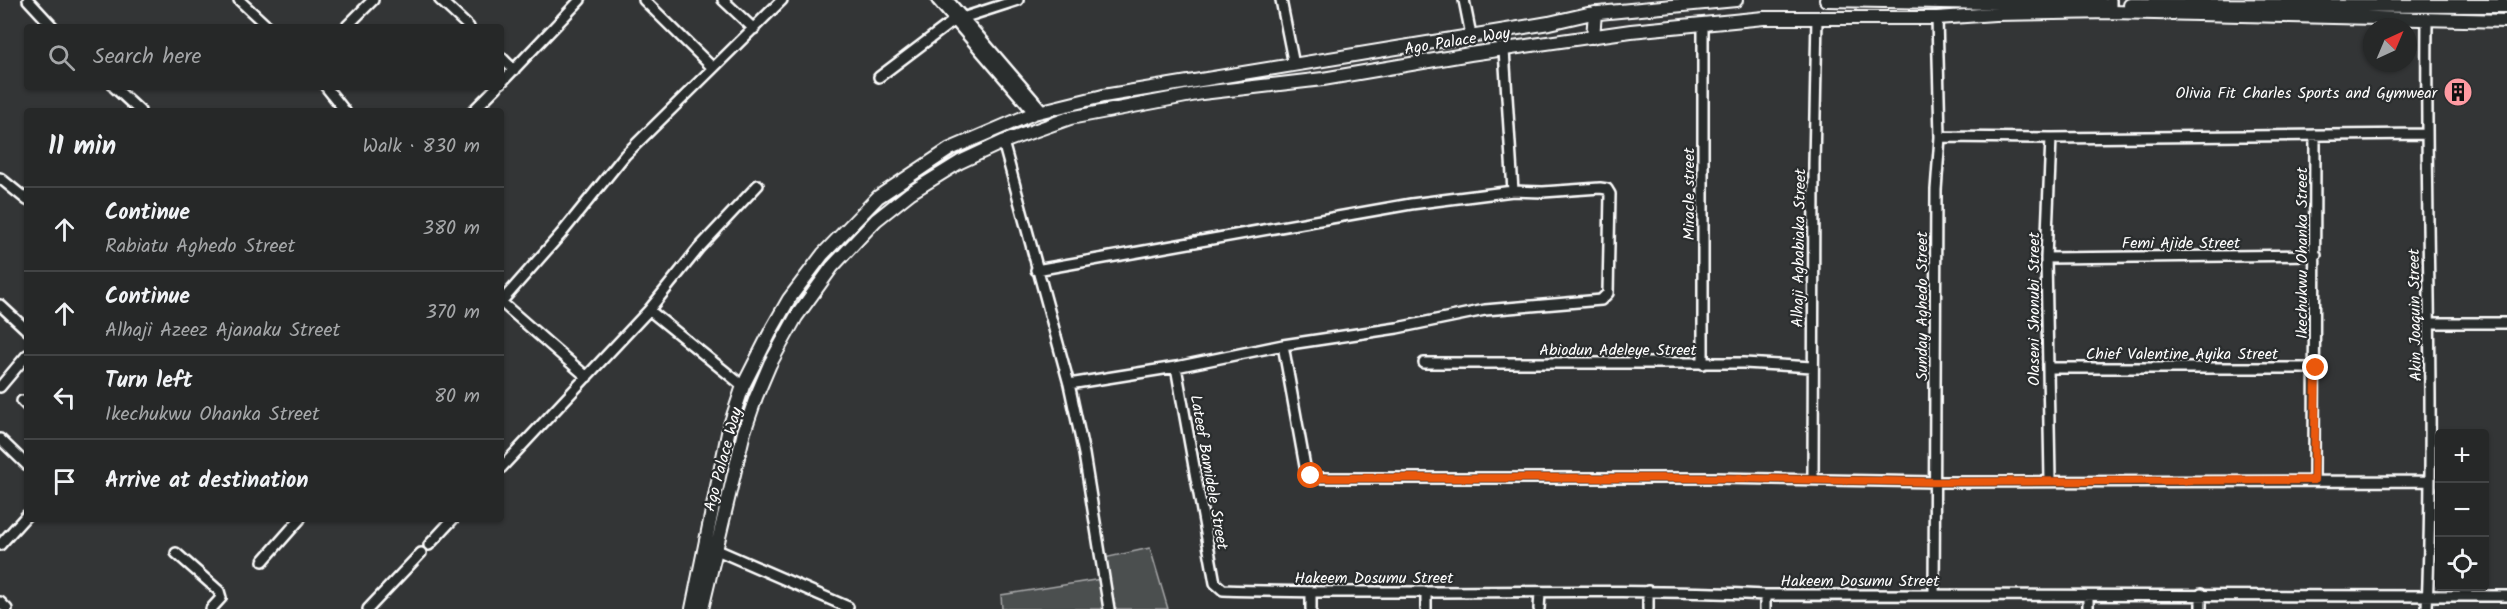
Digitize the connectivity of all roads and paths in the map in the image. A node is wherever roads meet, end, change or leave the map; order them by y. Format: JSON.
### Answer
{"nodes":[{"id":1,"x":27,"y":0,"type":"edge"},
{"id":2,"x":239,"y":0,"type":"edge"},
{"id":3,"x":373,"y":0,"type":"edge"},
{"id":4,"x":440,"y":0,"type":"edge"},
{"id":5,"x":580,"y":0,"type":"edge"},
{"id":6,"x":644,"y":0,"type":"edge"},
{"id":7,"x":723,"y":0,"type":"edge"},
{"id":8,"x":782,"y":0,"type":"edge"},
{"id":9,"x":937,"y":0,"type":"edge"},
{"id":10,"x":948,"y":0,"type":"edge"},
{"id":11,"x":1018,"y":0,"type":"edge"},
{"id":12,"x":1281,"y":0,"type":"edge"},
{"id":13,"x":1464,"y":0,"type":"edge"},
{"id":14,"x":1736,"y":0,"type":"edge"},
{"id":15,"x":1826,"y":0,"type":"edge"},
{"id":16,"x":1997,"y":1,"type":"edge"},
{"id":17,"x":2111,"y":6,"type":"edge"},
{"id":18,"x":2507,"y":6,"type":"edge"},
{"id":19,"x":1616,"y":11,"type":"junction"},
{"id":20,"x":1595,"y":13,"type":"junction"},
{"id":21,"x":1817,"y":17,"type":"junction"},
{"id":22,"x":1937,"y":18,"type":"junction"},
{"id":23,"x":958,"y":19,"type":"junction"},
{"id":24,"x":2427,"y":20,"type":"junction"},
{"id":25,"x":2507,"y":21,"type":"edge"},
{"id":26,"x":50,"y":24,"type":"edge"},
{"id":27,"x":265,"y":24,"type":"edge"},
{"id":28,"x":349,"y":24,"type":"edge"},
{"id":29,"x":466,"y":24,"type":"edge"},
{"id":30,"x":1703,"y":24,"type":"junction"},
{"id":31,"x":754,"y":29,"type":"junction"},
{"id":32,"x":1612,"y":34,"type":"junction"},
{"id":33,"x":1471,"y":35,"type":"junction"},
{"id":34,"x":1593,"y":37,"type":"junction"},
{"id":35,"x":1504,"y":50,"type":"junction"},
{"id":36,"x":504,"y":60,"type":"edge"},
{"id":37,"x":1294,"y":65,"type":"junction"},
{"id":38,"x":712,"y":67,"type":"junction"},
{"id":39,"x":514,"y":70,"type":"junction"},
{"id":40,"x":879,"y":77,"type":"dead end"},
{"id":41,"x":504,"y":80,"type":"edge"},
{"id":42,"x":117,"y":90,"type":"edge"},
{"id":43,"x":328,"y":90,"type":"edge"},
{"id":44,"x":494,"y":90,"type":"edge"},
{"id":45,"x":137,"y":108,"type":"edge"},
{"id":46,"x":343,"y":108,"type":"edge"},
{"id":47,"x":476,"y":108,"type":"edge"},
{"id":48,"x":1039,"y":112,"type":"junction"},
{"id":49,"x":2426,"y":134,"type":"junction"},
{"id":50,"x":2316,"y":135,"type":"junction"},
{"id":51,"x":1940,"y":137,"type":"junction"},
{"id":52,"x":2051,"y":138,"type":"junction"},
{"id":53,"x":1003,"y":142,"type":"junction"},
{"id":54,"x":0,"y":178,"type":"edge"},
{"id":55,"x":758,"y":185,"type":"dead end"},
{"id":56,"x":1513,"y":191,"type":"junction"},
{"id":57,"x":24,"y":198,"type":"edge"},
{"id":58,"x":2316,"y":255,"type":"junction"},
{"id":59,"x":2046,"y":258,"type":"junction"},
{"id":60,"x":1036,"y":270,"type":"junction"},
{"id":61,"x":504,"y":299,"type":"edge"},
{"id":62,"x":0,"y":305,"type":"edge"},
{"id":63,"x":504,"y":305,"type":"edge"},
{"id":64,"x":649,"y":310,"type":"junction"},
{"id":65,"x":2430,"y":323,"type":"junction"},
{"id":66,"x":2507,"y":323,"type":"edge"},
{"id":67,"x":24,"y":327,"type":"edge"},
{"id":68,"x":1283,"y":345,"type":"junction"},
{"id":69,"x":24,"y":359,"type":"edge"},
{"id":70,"x":1424,"y":363,"type":"dead end"},
{"id":71,"x":1703,"y":364,"type":"junction"},
{"id":72,"x":1176,"y":367,"type":"junction"},
{"id":73,"x":1812,"y":367,"type":"junction"},
{"id":74,"x":2048,"y":368,"type":"junction"},
{"id":75,"x":2316,"y":368,"type":"junction"},
{"id":76,"x":587,"y":377,"type":"junction"},
{"id":77,"x":1069,"y":384,"type":"junction"},
{"id":78,"x":743,"y":386,"type":"junction"},
{"id":79,"x":0,"y":387,"type":"edge"},
{"id":80,"x":0,"y":440,"type":"edge"},
{"id":81,"x":24,"y":462,"type":"edge"},
{"id":82,"x":504,"y":465,"type":"edge"},
{"id":83,"x":1813,"y":479,"type":"junction"},
{"id":84,"x":2050,"y":480,"type":"junction"},
{"id":85,"x":2314,"y":480,"type":"junction"},
{"id":86,"x":2430,"y":481,"type":"junction"},
{"id":87,"x":1935,"y":482,"type":"junction"},
{"id":88,"x":24,"y":518,"type":"edge"},
{"id":89,"x":297,"y":522,"type":"edge"},
{"id":90,"x":450,"y":522,"type":"edge"},
{"id":91,"x":0,"y":545,"type":"edge"},
{"id":92,"x":429,"y":545,"type":"dead end"},
{"id":93,"x":717,"y":550,"type":"junction"},
{"id":94,"x":176,"y":553,"type":"dead end"},
{"id":95,"x":421,"y":553,"type":"dead end"},
{"id":96,"x":263,"y":561,"type":"dead end"},
{"id":97,"x":1215,"y":583,"type":"joint"},
{"id":98,"x":1648,"y":591,"type":"junction"},
{"id":99,"x":1426,"y":592,"type":"junction"},
{"id":100,"x":1311,"y":593,"type":"junction"},
{"id":101,"x":1539,"y":593,"type":"junction"},
{"id":102,"x":2201,"y":594,"type":"junction"},
{"id":103,"x":1766,"y":595,"type":"junction"},
{"id":104,"x":1934,"y":595,"type":"junction"},
{"id":105,"x":2427,"y":596,"type":"junction"},
{"id":106,"x":2507,"y":596,"type":"edge"},
{"id":107,"x":2088,"y":597,"type":"junction"},
{"id":108,"x":0,"y":602,"type":"edge"},
{"id":109,"x":848,"y":606,"type":"dead end"},
{"id":110,"x":7,"y":609,"type":"edge"},
{"id":111,"x":212,"y":609,"type":"edge"},
{"id":112,"x":368,"y":609,"type":"edge"},
{"id":113,"x":692,"y":609,"type":"edge"},
{"id":114,"x":702,"y":609,"type":"edge"},
{"id":115,"x":1109,"y":609,"type":"edge"},
{"id":116,"x":1311,"y":609,"type":"edge"},
{"id":117,"x":1426,"y":609,"type":"edge"},
{"id":118,"x":1539,"y":609,"type":"edge"},
{"id":119,"x":1648,"y":609,"type":"edge"},
{"id":120,"x":1766,"y":609,"type":"edge"},
{"id":121,"x":2088,"y":609,"type":"edge"},
{"id":122,"x":2201,"y":609,"type":"edge"},
{"id":123,"x":2427,"y":609,"type":"edge"}],
"edges":[{"from":1,"to":26,"type":"street"},
{"from":2,"to":27,"type":"street"},
{"from":3,"to":28,"type":"street"},
{"from":4,"to":29,"type":"street"},
{"from":5,"to":39,"type":"street"},
{"from":6,"to":38,"type":"street"},
{"from":7,"to":31,"type":"street"},
{"from":8,"to":31,"type":"street"},
{"from":9,"to":23,"type":"street"},
{"from":10,"to":23,"type":"street"},
{"from":11,"to":23,"type":"street"},
{"from":12,"to":37,"type":"street"},
{"from":13,"to":33,"type":"street"},
{"from":14,"to":19,"type":"main road","name":"Ago Palace Way"},
{"from":15,"to":16,"type":"main road","name":"Ago Palace Way"},
{"from":16,"to":17,"type":"main road","name":"Ago Palace Way"},
{"from":17,"to":18,"type":"main road","name":"Ago Palace Way"},
{"from":17,"to":22,"type":"main road","name":"Ago Palace Way"},
{"from":17,"to":24,"type":"main road","name":"Ago Palace Way"},
{"from":19,"to":20,"type":"main road","name":"Ago Palace Way"},
{"from":19,"to":32,"type":"main road"},
{"from":20,"to":33,"type":"main road","name":"Ago Palace Way"},
{"from":20,"to":34,"type":"main road"},
{"from":21,"to":22,"type":"main road","name":"Ago Palace Way"},
{"from":21,"to":30,"type":"main road","name":"Ago Palace Way"},
{"from":21,"to":73,"type":"street","name":"Alhaji Agbabiaka Street"},
{"from":22,"to":51,"type":"street","name":"Sunday Aghedo Street"},
{"from":23,"to":40,"type":"street"},
{"from":23,"to":48,"type":"street"},
{"from":24,"to":25,"type":"main road","name":"Ago Palace Way"},
{"from":24,"to":49,"type":"street","name":"Akin Joaquin Street"},
{"from":30,"to":32,"type":"main road","name":"Ago Palace Way"},
{"from":30,"to":71,"type":"street","name":"Miracle street"},
{"from":31,"to":38,"type":"street"},
{"from":32,"to":34,"type":"main road","name":"Ago Palace Way"},
{"from":33,"to":37,"type":"main road","name":"Ago Palace Way"},
{"from":34,"to":35,"type":"main road","name":"Ago Palace Way"},
{"from":35,"to":53,"type":"main road","name":"Ago Palace Way"},
{"from":35,"to":56,"type":"street"},
{"from":36,"to":39,"type":"street"},
{"from":37,"to":48,"type":"main road","name":"Ago Palace Way"},
{"from":38,"to":61,"type":"street"},
{"from":39,"to":41,"type":"street"},
{"from":42,"to":45,"type":"street"},
{"from":43,"to":46,"type":"street"},
{"from":44,"to":47,"type":"street"},
{"from":48,"to":78,"type":"main road","name":"Ago Palace Way"},
{"from":49,"to":50,"type":"street"},
{"from":49,"to":65,"type":"street","name":"Akin Joaquin Street"},
{"from":50,"to":52,"type":"street"},
{"from":50,"to":58,"type":"street","name":"Ikechukwu Ohanka Street"},
{"from":51,"to":52,"type":"street"},
{"from":51,"to":87,"type":"street","name":"Sunday Aghedo Street"},
{"from":52,"to":59,"type":"street","name":"Olaseni Shonubi Street"},
{"from":53,"to":60,"type":"street"},
{"from":53,"to":93,"type":"main road","name":"Ago Palace Way"},
{"from":54,"to":57,"type":"street"},
{"from":55,"to":64,"type":"street"},
{"from":56,"to":60,"type":"street"},
{"from":56,"to":68,"type":"street"},
{"from":58,"to":59,"type":"street","name":"Femi Ajide Street"},
{"from":58,"to":75,"type":"street","name":"Ikechukwu Ohanka Street"},
{"from":59,"to":74,"type":"street","name":"Olaseni Shonubi Street"},
{"from":60,"to":77,"type":"street"},
{"from":62,"to":67,"type":"street"},
{"from":63,"to":76,"type":"street"},
{"from":64,"to":76,"type":"street"},
{"from":64,"to":78,"type":"street"},
{"from":65,"to":66,"type":"street"},
{"from":65,"to":86,"type":"street","name":"Akin Joaquin Street"},
{"from":68,"to":72,"type":"street"},
{"from":68,"to":83,"type":"street"},
{"from":69,"to":79,"type":"street"},
{"from":70,"to":71,"type":"street","name":"Abiodun Adeleye Street"},
{"from":71,"to":73,"type":"street","name":"Abiodun Adeleye Street"},
{"from":72,"to":77,"type":"street"},
{"from":72,"to":97,"type":"street","name":"Lateef Bamidele Street"},
{"from":73,"to":83,"type":"street","name":"Alhaji Agbabiaka Street"},
{"from":74,"to":75,"type":"street","name":"Chief Valentine Ayika Street"},
{"from":74,"to":84,"type":"street","name":"Olaseni Shonubi Street"},
{"from":75,"to":85,"type":"street","name":"Ikechukwu Ohanka Street"},
{"from":76,"to":82,"type":"street"},
{"from":77,"to":115,"type":"street"},
{"from":78,"to":113,"type":"main road","name":"Ago Palace Way"},
{"from":80,"to":81,"type":"street"},
{"from":83,"to":87,"type":"street"},
{"from":84,"to":85,"type":"street"},
{"from":84,"to":87,"type":"street"},
{"from":85,"to":86,"type":"street"},
{"from":86,"to":105,"type":"street","name":"Akin Joaquin Street"},
{"from":87,"to":104,"type":"street","name":"Sunday Aghedo Street"},
{"from":88,"to":91,"type":"street"},
{"from":89,"to":96,"type":"street"},
{"from":90,"to":92,"type":"street"},
{"from":93,"to":109,"type":"street"},
{"from":93,"to":114,"type":"main road","name":"Ago Palace Way"},
{"from":94,"to":111,"type":"street"},
{"from":95,"to":112,"type":"street"},
{"from":97,"to":100,"type":"street","name":"Hakeem Dosumu Street"},
{"from":98,"to":101,"type":"street","name":"Hakeem Dosumu Street"},
{"from":98,"to":103,"type":"street","name":"Hakeem Dosumu Street"},
{"from":98,"to":119,"type":"street"},
{"from":99,"to":100,"type":"street","name":"Hakeem Dosumu Street"},
{"from":99,"to":101,"type":"street","name":"Hakeem Dosumu Street"},
{"from":99,"to":117,"type":"street"},
{"from":100,"to":116,"type":"street"},
{"from":101,"to":118,"type":"street"},
{"from":102,"to":105,"type":"street","name":"Hakeem Dosumu Street"},
{"from":102,"to":107,"type":"street","name":"Hakeem Dosumu Street"},
{"from":102,"to":122,"type":"street"},
{"from":103,"to":104,"type":"street","name":"Hakeem Dosumu Street"},
{"from":103,"to":120,"type":"street"},
{"from":104,"to":107,"type":"street","name":"Hakeem Dosumu Street"},
{"from":105,"to":106,"type":"street","name":"Hakeem Dosumu Street"},
{"from":105,"to":123,"type":"street","name":"Akin Joaquin Street"},
{"from":107,"to":121,"type":"street"},
{"from":108,"to":110,"type":"street"}]}
